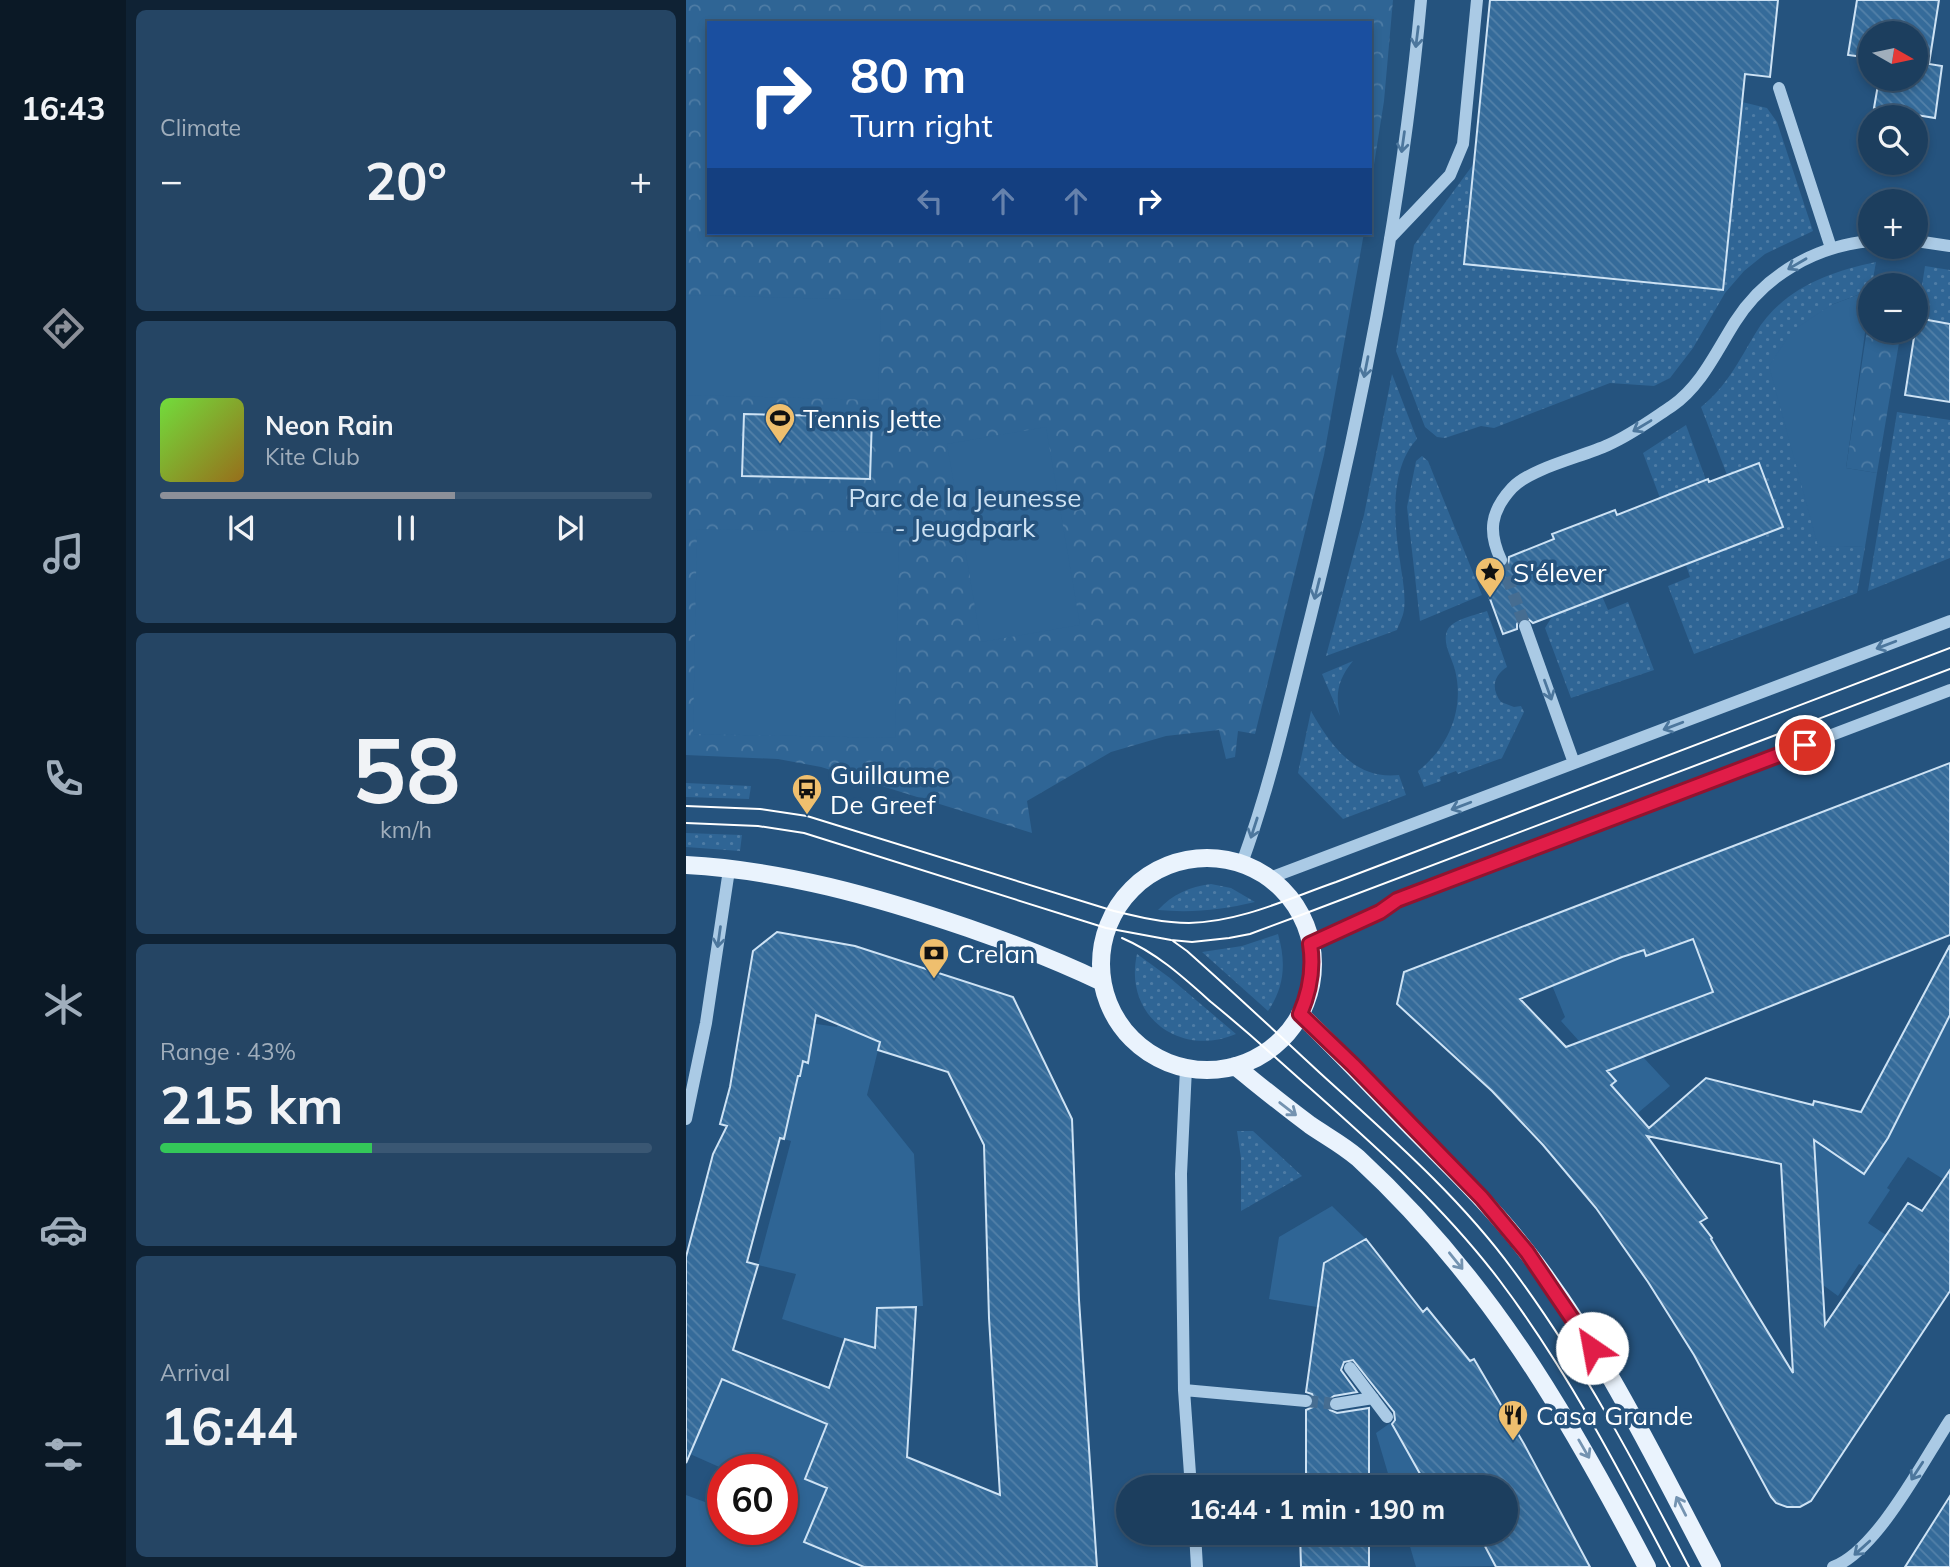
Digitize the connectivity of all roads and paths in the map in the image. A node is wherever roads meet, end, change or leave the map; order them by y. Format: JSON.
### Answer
{"nodes":[{"id":1,"x":1421,"y":0,"type":"edge"},
{"id":2,"x":1477,"y":0,"type":"edge"},
{"id":3,"x":1779,"y":88,"type":"dead end"},
{"id":4,"x":1390,"y":238,"type":"junction"},
{"id":5,"x":1858,"y":243,"type":"edge"},
{"id":6,"x":1928,"y":243,"type":"edge"},
{"id":7,"x":1950,"y":246,"type":"edge"},
{"id":8,"x":1831,"y":248,"type":"junction"},
{"id":9,"x":1501,"y":561,"type":"tunnel mouth"},
{"id":10,"x":1950,"y":621,"type":"edge"},
{"id":11,"x":1525,"y":626,"type":"tunnel mouth"},
{"id":12,"x":1950,"y":690,"type":"edge"},
{"id":13,"x":1574,"y":763,"type":"junction"},
{"id":14,"x":1242,"y":863,"type":"junction"},
{"id":15,"x":686,"y":865,"type":"edge"},
{"id":16,"x":729,"y":870,"type":"junction"},
{"id":17,"x":1270,"y":878,"type":"junction"},
{"id":18,"x":1310,"y":944,"type":"junction"},
{"id":19,"x":1102,"y":982,"type":"junction"},
{"id":20,"x":1300,"y":1014,"type":"junction"},
{"id":21,"x":1235,"y":1066,"type":"junction"},
{"id":22,"x":1186,"y":1068,"type":"junction"},
{"id":23,"x":686,"y":1119,"type":"edge"},
{"id":24,"x":1350,"y":1368,"type":"dead end"},
{"id":25,"x":1184,"y":1390,"type":"junction"},
{"id":26,"x":1373,"y":1398,"type":"junction"},
{"id":27,"x":1306,"y":1401,"type":"tunnel mouth"},
{"id":28,"x":1336,"y":1404,"type":"tunnel mouth"},
{"id":29,"x":1387,"y":1417,"type":"dead end"},
{"id":30,"x":1950,"y":1420,"type":"edge"},
{"id":31,"x":1190,"y":1475,"type":"edge"},
{"id":32,"x":1196,"y":1545,"type":"edge"},
{"id":33,"x":1716,"y":1566,"type":"edge"},
{"id":34,"x":1197,"y":1567,"type":"edge"},
{"id":35,"x":1647,"y":1567,"type":"edge"},
{"id":36,"x":1833,"y":1567,"type":"edge"}],
"edges":[{"from":1,"to":4,"type":"street","one_way":true},
{"from":2,"to":4,"type":"street"},
{"from":3,"to":8,"type":"street"},
{"from":4,"to":14,"type":"street","one_way":true},
{"from":5,"to":8,"type":"street"},
{"from":6,"to":7,"type":"street"},
{"from":8,"to":9,"type":"street","one_way":true},
{"from":10,"to":13,"type":"street","one_way":true},
{"from":11,"to":13,"type":"street","one_way":true},
{"from":12,"to":18,"type":"street"},
{"from":13,"to":17,"type":"street","one_way":true},
{"from":14,"to":17,"type":"main road"},
{"from":14,"to":19,"type":"main road"},
{"from":15,"to":16,"type":"main road"},
{"from":16,"to":19,"type":"main road"},
{"from":16,"to":23,"type":"street","one_way":true},
{"from":17,"to":18,"type":"main road"},
{"from":18,"to":20,"type":"main road"},
{"from":19,"to":22,"type":"main road"},
{"from":20,"to":21,"type":"main road"},
{"from":33,"to":20,"type":"main road","one_way":true},
{"from":21,"to":22,"type":"main road"},
{"from":21,"to":35,"type":"main road","one_way":true},
{"from":22,"to":25,"type":"street"},
{"from":24,"to":26,"type":"street"},
{"from":25,"to":27,"type":"street"},
{"from":25,"to":31,"type":"street"},
{"from":26,"to":28,"type":"street"},
{"from":26,"to":29,"type":"street"},
{"from":30,"to":36,"type":"street","one_way":true},
{"from":32,"to":34,"type":"street"}]}
